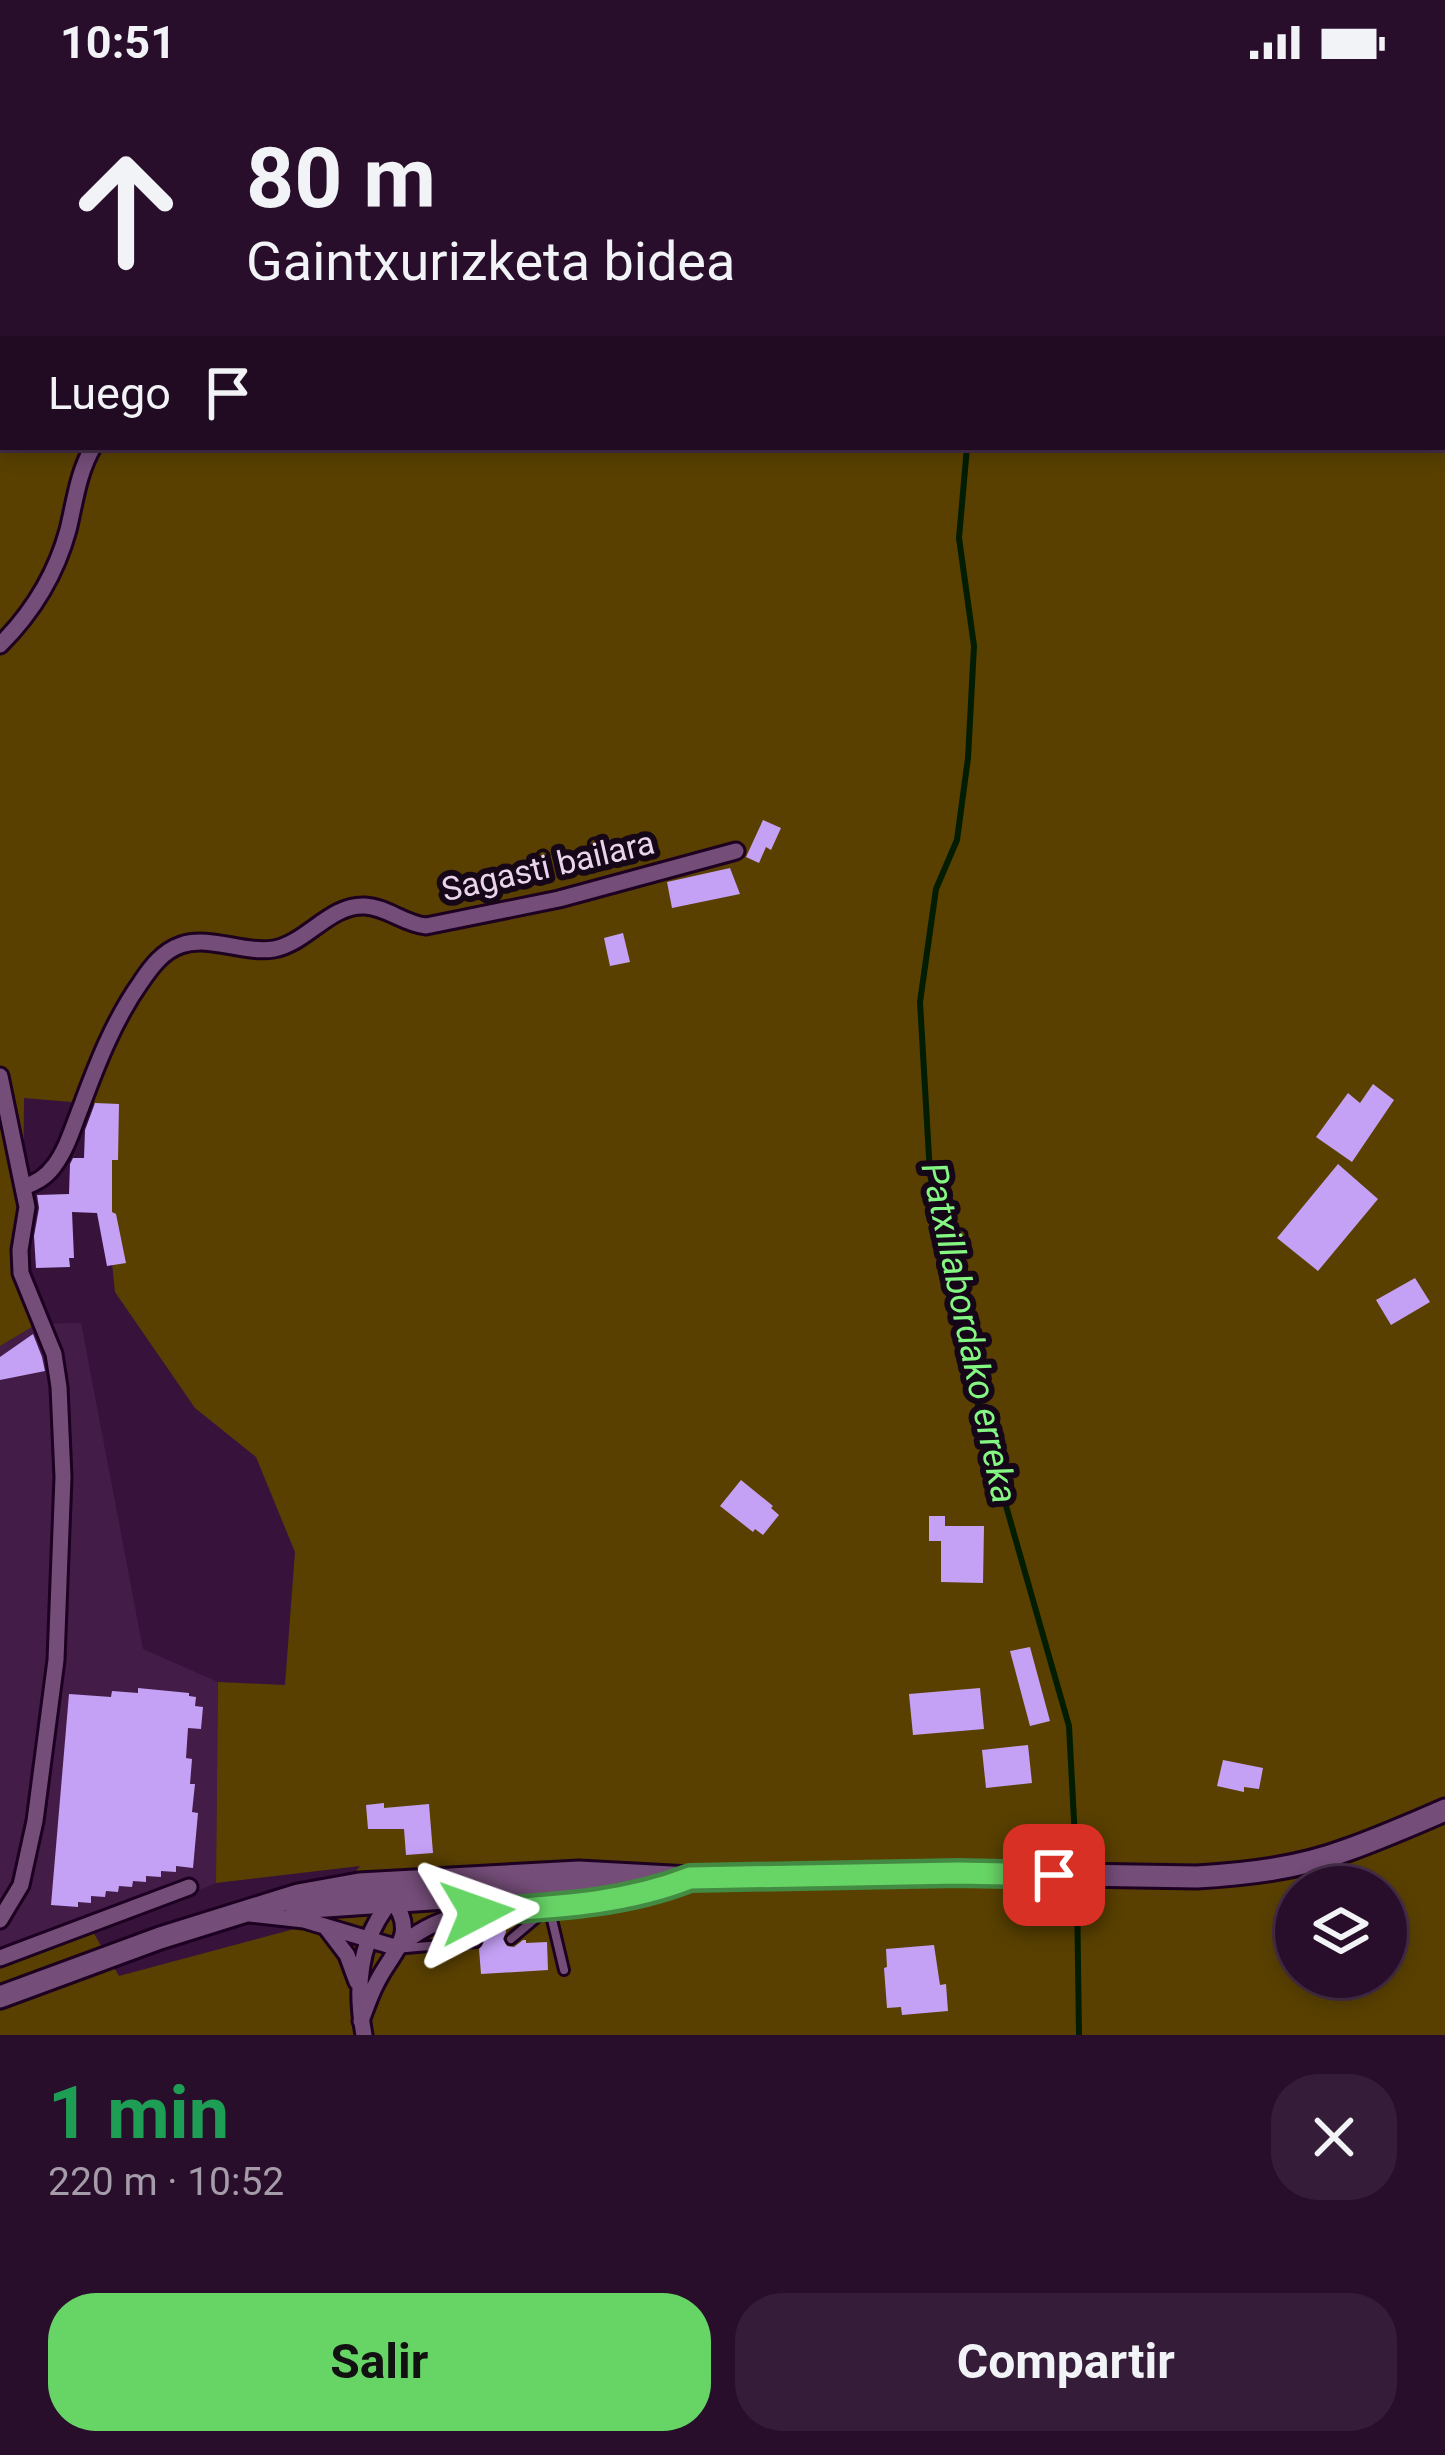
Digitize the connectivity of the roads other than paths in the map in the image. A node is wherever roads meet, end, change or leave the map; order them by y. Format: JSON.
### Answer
{"nodes":[{"id":1,"x":91,"y":450,"type":"edge"},
{"id":2,"x":0,"y":645,"type":"edge"},
{"id":3,"x":736,"y":851,"type":"dead end"},
{"id":4,"x":0,"y":1076,"type":"edge"},
{"id":5,"x":24,"y":1186,"type":"junction"},
{"id":6,"x":1445,"y":1810,"type":"edge"},
{"id":7,"x":486,"y":1877,"type":"junction"},
{"id":8,"x":690,"y":1878,"type":"junction"},
{"id":9,"x":359,"y":1884,"type":"junction"},
{"id":10,"x":189,"y":1887,"type":"dead end"},
{"id":11,"x":392,"y":1900,"type":"junction"},
{"id":12,"x":549,"y":1906,"type":"junction"},
{"id":13,"x":240,"y":1914,"type":"junction"},
{"id":14,"x":0,"y":1920,"type":"edge"},
{"id":15,"x":322,"y":1924,"type":"junction"},
{"id":16,"x":368,"y":1939,"type":"junction"},
{"id":17,"x":511,"y":1939,"type":"dead end"},
{"id":18,"x":476,"y":1942,"type":"dead end"},
{"id":19,"x":398,"y":1948,"type":"junction"},
{"id":20,"x":0,"y":1958,"type":"edge"},
{"id":21,"x":564,"y":1970,"type":"dead end"},
{"id":22,"x":359,"y":1995,"type":"junction"},
{"id":23,"x":0,"y":1997,"type":"edge"},
{"id":24,"x":362,"y":2028,"type":"edge"}],
"edges":[{"from":1,"to":2,"type":"street"},
{"from":3,"to":5,"type":"street","name":"Sagasti bailara"},
{"from":4,"to":5,"type":"street"},
{"from":5,"to":14,"type":"street"},
{"from":6,"to":8,"type":"main road"},
{"from":7,"to":8,"type":"main road"},
{"from":7,"to":9,"type":"main road"},
{"from":7,"to":11,"type":"main road"},
{"from":8,"to":11,"type":"main road"},
{"from":8,"to":12,"type":"street"},
{"from":9,"to":11,"type":"main road"},
{"from":9,"to":13,"type":"main road"},
{"from":10,"to":20,"type":"street"},
{"from":11,"to":13,"type":"main road"},
{"from":11,"to":16,"type":"street"},
{"from":11,"to":19,"type":"street"},
{"from":12,"to":17,"type":"lane"},
{"from":12,"to":19,"type":"street"},
{"from":12,"to":21,"type":"lane"},
{"from":13,"to":15,"type":"street"},
{"from":13,"to":23,"type":"main road"},
{"from":15,"to":16,"type":"street"},
{"from":15,"to":22,"type":"street"},
{"from":16,"to":19,"type":"street"},
{"from":16,"to":22,"type":"street"},
{"from":18,"to":19,"type":"lane"},
{"from":19,"to":24,"type":"street"},
{"from":22,"to":24,"type":"street"}]}
